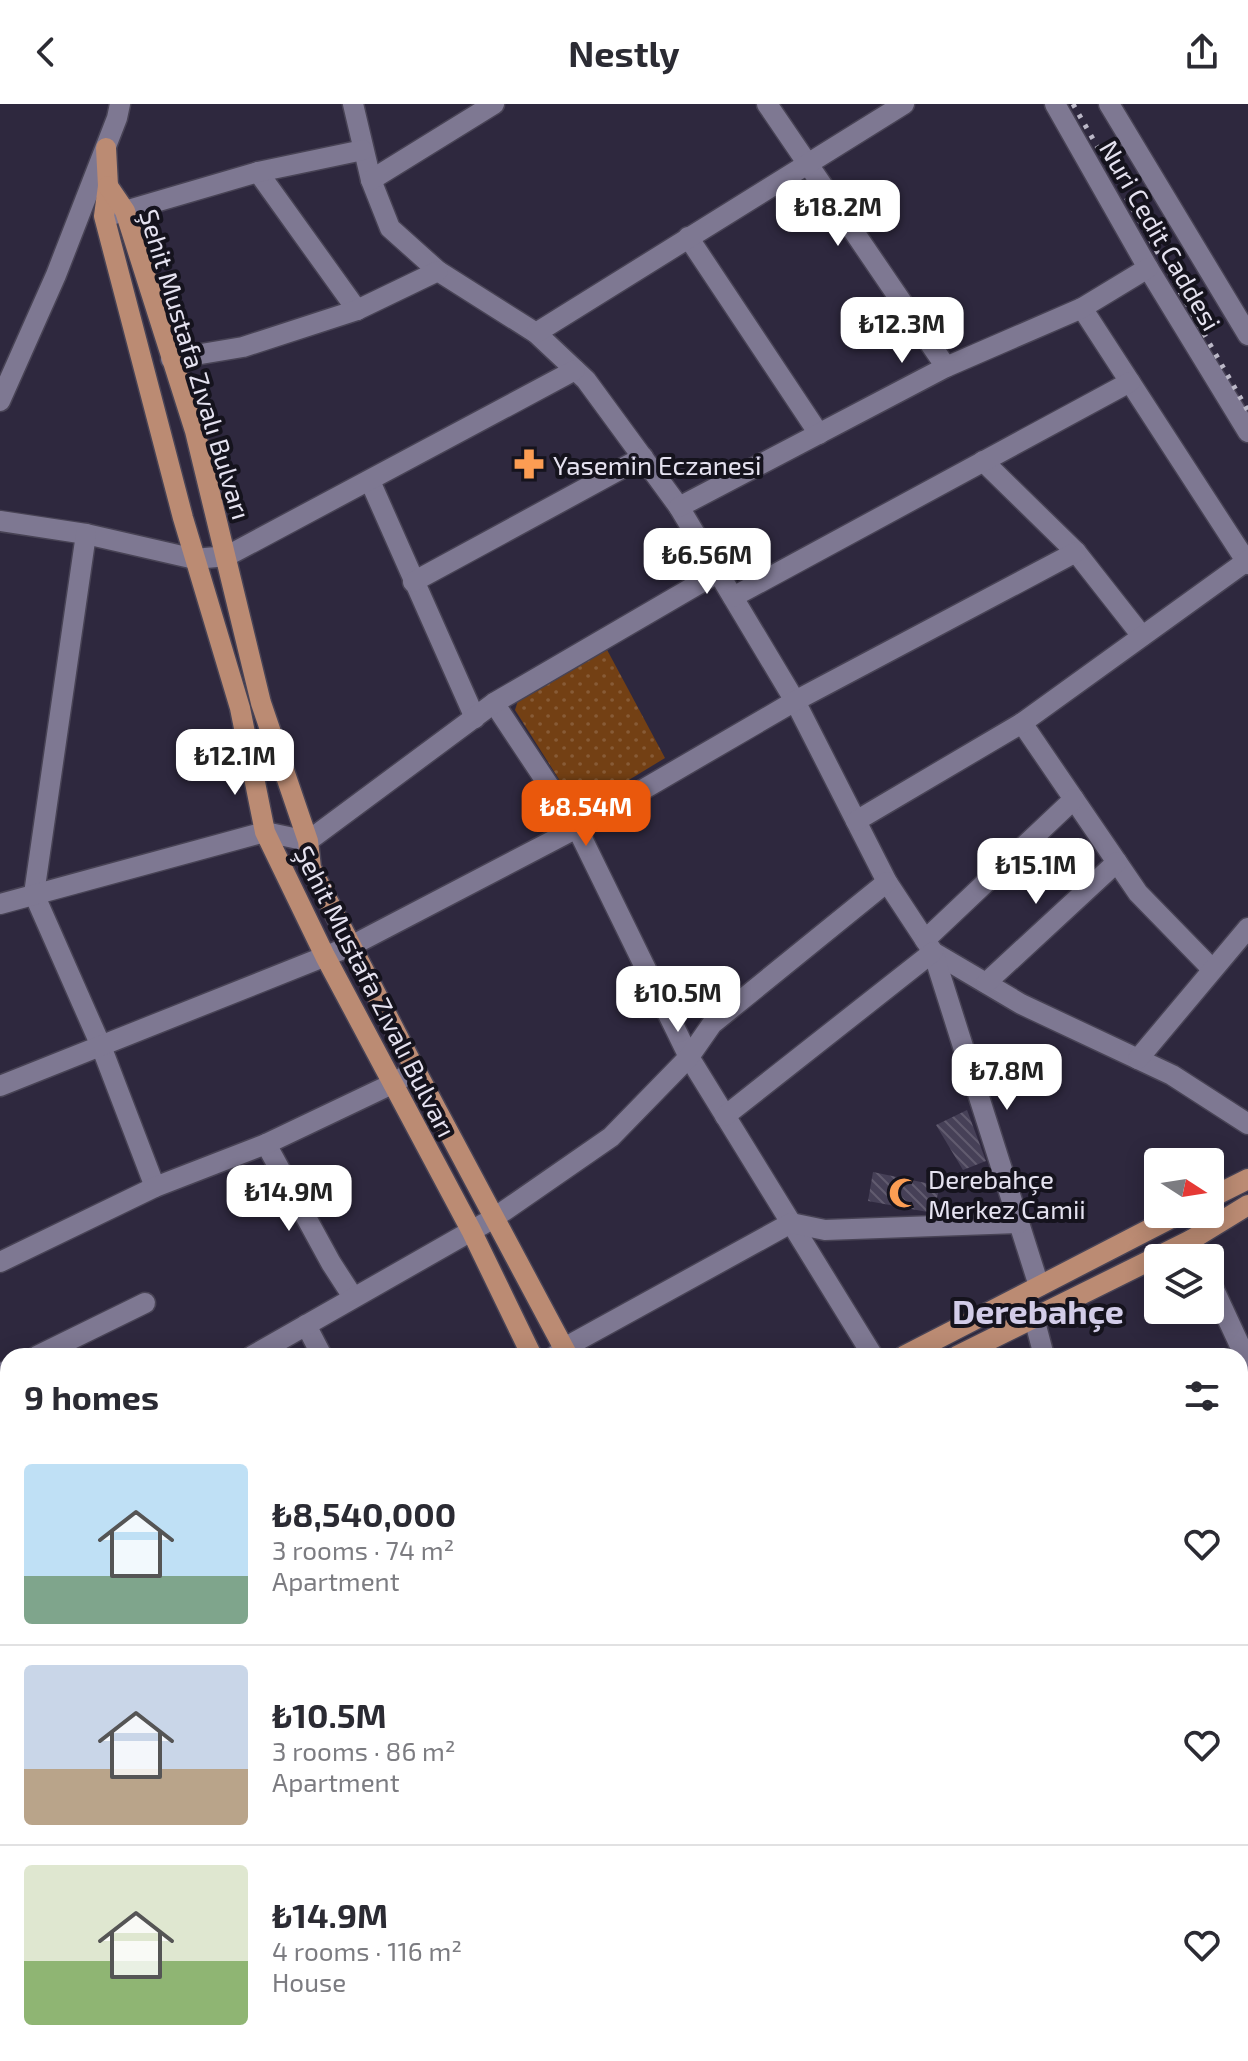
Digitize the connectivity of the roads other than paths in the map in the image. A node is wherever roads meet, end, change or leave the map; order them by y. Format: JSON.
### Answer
{"nodes":[{"id":1,"x":120,"y":104,"type":"edge"},
{"id":2,"x":353,"y":104,"type":"edge"},
{"id":3,"x":494,"y":104,"type":"edge"},
{"id":4,"x":767,"y":104,"type":"edge"},
{"id":5,"x":904,"y":104,"type":"edge"},
{"id":6,"x":1055,"y":104,"type":"edge"},
{"id":7,"x":1109,"y":104,"type":"edge"},
{"id":8,"x":106,"y":148,"type":"junction"},
{"id":9,"x":363,"y":150,"type":"junction"},
{"id":10,"x":807,"y":162,"type":"junction"},
{"id":11,"x":258,"y":172,"type":"junction"},
{"id":12,"x":371,"y":180,"type":"junction"},
{"id":13,"x":108,"y":186,"type":"junction"},
{"id":14,"x":125,"y":211,"type":"junction"},
{"id":15,"x":104,"y":216,"type":"junction"},
{"id":16,"x":688,"y":237,"type":"junction"},
{"id":17,"x":1148,"y":268,"type":"junction"},
{"id":18,"x":438,"y":271,"type":"junction"},
{"id":19,"x":1082,"y":308,"type":"junction"},
{"id":20,"x":357,"y":310,"type":"junction"},
{"id":21,"x":536,"y":333,"type":"junction"},
{"id":22,"x":1248,"y":335,"type":"edge"},
{"id":23,"x":171,"y":359,"type":"junction"},
{"id":24,"x":946,"y":367,"type":"junction"},
{"id":25,"x":575,"y":370,"type":"junction"},
{"id":26,"x":1130,"y":382,"type":"junction"},
{"id":27,"x":0,"y":401,"type":"edge"},
{"id":28,"x":1248,"y":432,"type":"edge"},
{"id":29,"x":819,"y":434,"type":"junction"},
{"id":30,"x":643,"y":457,"type":"junction"},
{"id":31,"x":983,"y":461,"type":"junction"},
{"id":32,"x":370,"y":481,"type":"junction"},
{"id":33,"x":679,"y":507,"type":"junction"},
{"id":34,"x":0,"y":521,"type":"edge"},
{"id":35,"x":86,"y":534,"type":"junction"},
{"id":36,"x":1076,"y":552,"type":"junction"},
{"id":37,"x":227,"y":556,"type":"junction"},
{"id":38,"x":195,"y":559,"type":"junction"},
{"id":39,"x":1248,"y":562,"type":"edge"},
{"id":40,"x":719,"y":572,"type":"junction"},
{"id":41,"x":413,"y":582,"type":"junction"},
{"id":42,"x":733,"y":597,"type":"junction"},
{"id":43,"x":1142,"y":636,"type":"junction"},
{"id":44,"x":795,"y":701,"type":"junction"},
{"id":45,"x":494,"y":703,"type":"junction"},
{"id":46,"x":475,"y":718,"type":"junction"},
{"id":47,"x":1022,"y":723,"type":"junction"},
{"id":48,"x":1074,"y":799,"type":"junction"},
{"id":49,"x":856,"y":821,"type":"junction"},
{"id":50,"x":577,"y":828,"type":"junction"},
{"id":51,"x":265,"y":832,"type":"junction"},
{"id":52,"x":308,"y":841,"type":"junction"},
{"id":53,"x":1117,"y":862,"type":"junction"},
{"id":54,"x":887,"y":882,"type":"junction"},
{"id":55,"x":34,"y":894,"type":"junction"},
{"id":56,"x":0,"y":904,"type":"edge"},
{"id":57,"x":1248,"y":928,"type":"edge"},
{"id":58,"x":351,"y":946,"type":"junction"},
{"id":59,"x":929,"y":946,"type":"junction"},
{"id":60,"x":325,"y":956,"type":"junction"},
{"id":61,"x":1212,"y":969,"type":"junction"},
{"id":62,"x":986,"y":983,"type":"junction"},
{"id":63,"x":101,"y":1046,"type":"junction"},
{"id":64,"x":689,"y":1057,"type":"junction"},
{"id":65,"x":1138,"y":1059,"type":"junction"},
{"id":66,"x":415,"y":1070,"type":"junction"},
{"id":67,"x":394,"y":1083,"type":"junction"},
{"id":68,"x":0,"y":1086,"type":"edge"},
{"id":69,"x":725,"y":1116,"type":"junction"},
{"id":70,"x":1248,"y":1124,"type":"edge"},
{"id":71,"x":266,"y":1144,"type":"junction"},
{"id":72,"x":1248,"y":1179,"type":"edge"},
{"id":73,"x":155,"y":1187,"type":"junction"},
{"id":74,"x":1224,"y":1191,"type":"edge"},
{"id":75,"x":1248,"y":1205,"type":"edge"},
{"id":76,"x":494,"y":1218,"type":"junction"},
{"id":77,"x":791,"y":1223,"type":"junction"},
{"id":78,"x":1019,"y":1223,"type":"junction"},
{"id":79,"x":1152,"y":1228,"type":"edge"},
{"id":80,"x":471,"y":1230,"type":"junction"},
{"id":81,"x":1201,"y":1244,"type":"edge"},
{"id":82,"x":0,"y":1262,"type":"edge"},
{"id":83,"x":1144,"y":1271,"type":"edge"},
{"id":84,"x":1039,"y":1286,"type":"junction"},
{"id":85,"x":353,"y":1297,"type":"junction"},
{"id":86,"x":145,"y":1303,"type":"dead end"},
{"id":87,"x":1224,"y":1311,"type":"edge"},
{"id":88,"x":1034,"y":1318,"type":"junction"},
{"id":89,"x":306,"y":1325,"type":"junction"},
{"id":90,"x":53,"y":1348,"type":"edge"},
{"id":91,"x":266,"y":1348,"type":"edge"},
{"id":92,"x":318,"y":1348,"type":"edge"},
{"id":93,"x":528,"y":1348,"type":"edge"},
{"id":94,"x":559,"y":1348,"type":"edge"},
{"id":95,"x":571,"y":1348,"type":"edge"},
{"id":96,"x":868,"y":1348,"type":"edge"},
{"id":97,"x":919,"y":1348,"type":"edge"},
{"id":98,"x":973,"y":1348,"type":"edge"},
{"id":99,"x":1042,"y":1348,"type":"edge"},
{"id":100,"x":1241,"y":1348,"type":"edge"}],
"edges":[{"from":1,"to":8,"type":"street"},
{"from":2,"to":9,"type":"street"},
{"from":3,"to":12,"type":"street"},
{"from":4,"to":10,"type":"street"},
{"from":5,"to":10,"type":"street"},
{"from":6,"to":17,"type":"street","name":"Nuri Cedit Caddesi"},
{"from":7,"to":22,"type":"street"},
{"from":8,"to":13,"type":"main road"},
{"from":8,"to":27,"type":"street"},
{"from":9,"to":11,"type":"street"},
{"from":9,"to":12,"type":"street"},
{"from":10,"to":16,"type":"street"},
{"from":10,"to":24,"type":"street"},
{"from":11,"to":14,"type":"street"},
{"from":11,"to":20,"type":"street"},
{"from":12,"to":18,"type":"street"},
{"from":13,"to":14,"type":"main road","name":"Şehit Mustafa Zıvalı Bulvarı"},
{"from":13,"to":15,"type":"main road","name":"Şehit Mustafa Zıvalı Bulvarı"},
{"from":14,"to":15,"type":"street"},
{"from":14,"to":23,"type":"main road","name":"Şehit Mustafa Zıvalı Bulvarı"},
{"from":15,"to":38,"type":"main road","name":"Şehit Mustafa Zıvalı Bulvarı"},
{"from":16,"to":21,"type":"street"},
{"from":16,"to":29,"type":"street"},
{"from":17,"to":19,"type":"street"},
{"from":17,"to":28,"type":"street","name":"Nuri Cedit Caddesi"},
{"from":18,"to":20,"type":"street"},
{"from":18,"to":21,"type":"street"},
{"from":19,"to":24,"type":"street"},
{"from":19,"to":26,"type":"street"},
{"from":20,"to":23,"type":"street"},
{"from":21,"to":25,"type":"street"},
{"from":23,"to":37,"type":"main road","name":"Şehit Mustafa Zıvalı Bulvarı"},
{"from":24,"to":29,"type":"street"},
{"from":25,"to":30,"type":"street"},
{"from":25,"to":32,"type":"street"},
{"from":26,"to":31,"type":"street"},
{"from":26,"to":39,"type":"street"},
{"from":29,"to":33,"type":"street"},
{"from":30,"to":33,"type":"street"},
{"from":30,"to":41,"type":"street"},
{"from":31,"to":36,"type":"street"},
{"from":31,"to":42,"type":"street"},
{"from":32,"to":37,"type":"street"},
{"from":32,"to":41,"type":"street"},
{"from":33,"to":40,"type":"street"},
{"from":34,"to":35,"type":"street"},
{"from":35,"to":38,"type":"street"},
{"from":35,"to":55,"type":"street"},
{"from":36,"to":43,"type":"street"},
{"from":36,"to":44,"type":"street"},
{"from":37,"to":38,"type":"street"},
{"from":37,"to":52,"type":"main road","name":"Şehit Mustafa Zıvalı Bulvarı"},
{"from":38,"to":51,"type":"main road","name":"Şehit Mustafa Zıvalı Bulvarı"},
{"from":39,"to":43,"type":"street"},
{"from":40,"to":42,"type":"street"},
{"from":40,"to":45,"type":"street"},
{"from":41,"to":46,"type":"street"},
{"from":42,"to":44,"type":"street"},
{"from":43,"to":47,"type":"street"},
{"from":44,"to":49,"type":"street"},
{"from":44,"to":50,"type":"street"},
{"from":45,"to":46,"type":"street"},
{"from":45,"to":50,"type":"street"},
{"from":46,"to":52,"type":"street"},
{"from":47,"to":48,"type":"street"},
{"from":47,"to":49,"type":"street"},
{"from":48,"to":53,"type":"street"},
{"from":48,"to":59,"type":"street"},
{"from":49,"to":54,"type":"street"},
{"from":50,"to":58,"type":"street"},
{"from":50,"to":64,"type":"street"},
{"from":51,"to":52,"type":"street"},
{"from":51,"to":55,"type":"street"},
{"from":51,"to":60,"type":"main road","name":"Şehit Mustafa Zıvalı Bulvarı"},
{"from":52,"to":58,"type":"main road","name":"Şehit Mustafa Zıvalı Bulvarı"},
{"from":53,"to":61,"type":"street"},
{"from":53,"to":62,"type":"street"},
{"from":54,"to":59,"type":"street"},
{"from":54,"to":64,"type":"street"},
{"from":55,"to":56,"type":"street"},
{"from":55,"to":63,"type":"street"},
{"from":57,"to":61,"type":"street"},
{"from":58,"to":60,"type":"street"},
{"from":58,"to":66,"type":"main road","name":"Şehit Mustafa Zıvalı Bulvarı"},
{"from":59,"to":62,"type":"street"},
{"from":59,"to":69,"type":"street"},
{"from":59,"to":78,"type":"street"},
{"from":60,"to":63,"type":"street"},
{"from":60,"to":67,"type":"main road","name":"Şehit Mustafa Zıvalı Bulvarı"},
{"from":61,"to":65,"type":"street"},
{"from":62,"to":65,"type":"street"},
{"from":63,"to":68,"type":"street"},
{"from":63,"to":73,"type":"street"},
{"from":64,"to":69,"type":"street"},
{"from":64,"to":76,"type":"street"},
{"from":65,"to":70,"type":"street"},
{"from":66,"to":67,"type":"street"},
{"from":66,"to":76,"type":"main road","name":"Şehit Mustafa Zıvalı Bulvarı"},
{"from":67,"to":71,"type":"street"},
{"from":67,"to":80,"type":"main road","name":"Şehit Mustafa Zıvalı Bulvarı"},
{"from":69,"to":77,"type":"street"},
{"from":71,"to":73,"type":"street"},
{"from":71,"to":85,"type":"street"},
{"from":72,"to":74,"type":"main road"},
{"from":73,"to":82,"type":"street"},
{"from":75,"to":81,"type":"main road"},
{"from":76,"to":80,"type":"street"},
{"from":76,"to":94,"type":"main road","name":"Şehit Mustafa Zıvalı Bulvarı"},
{"from":77,"to":78,"type":"street"},
{"from":77,"to":95,"type":"street"},
{"from":77,"to":96,"type":"street"},
{"from":78,"to":84,"type":"street"},
{"from":79,"to":84,"type":"main road"},
{"from":80,"to":85,"type":"street"},
{"from":80,"to":93,"type":"main road","name":"Şehit Mustafa Zıvalı Bulvarı"},
{"from":83,"to":88,"type":"main road"},
{"from":84,"to":97,"type":"main road"},
{"from":85,"to":89,"type":"street"},
{"from":86,"to":90,"type":"street"},
{"from":87,"to":100,"type":"street"},
{"from":88,"to":98,"type":"main road"},
{"from":88,"to":99,"type":"street"},
{"from":89,"to":91,"type":"street"},
{"from":89,"to":92,"type":"street"}]}
